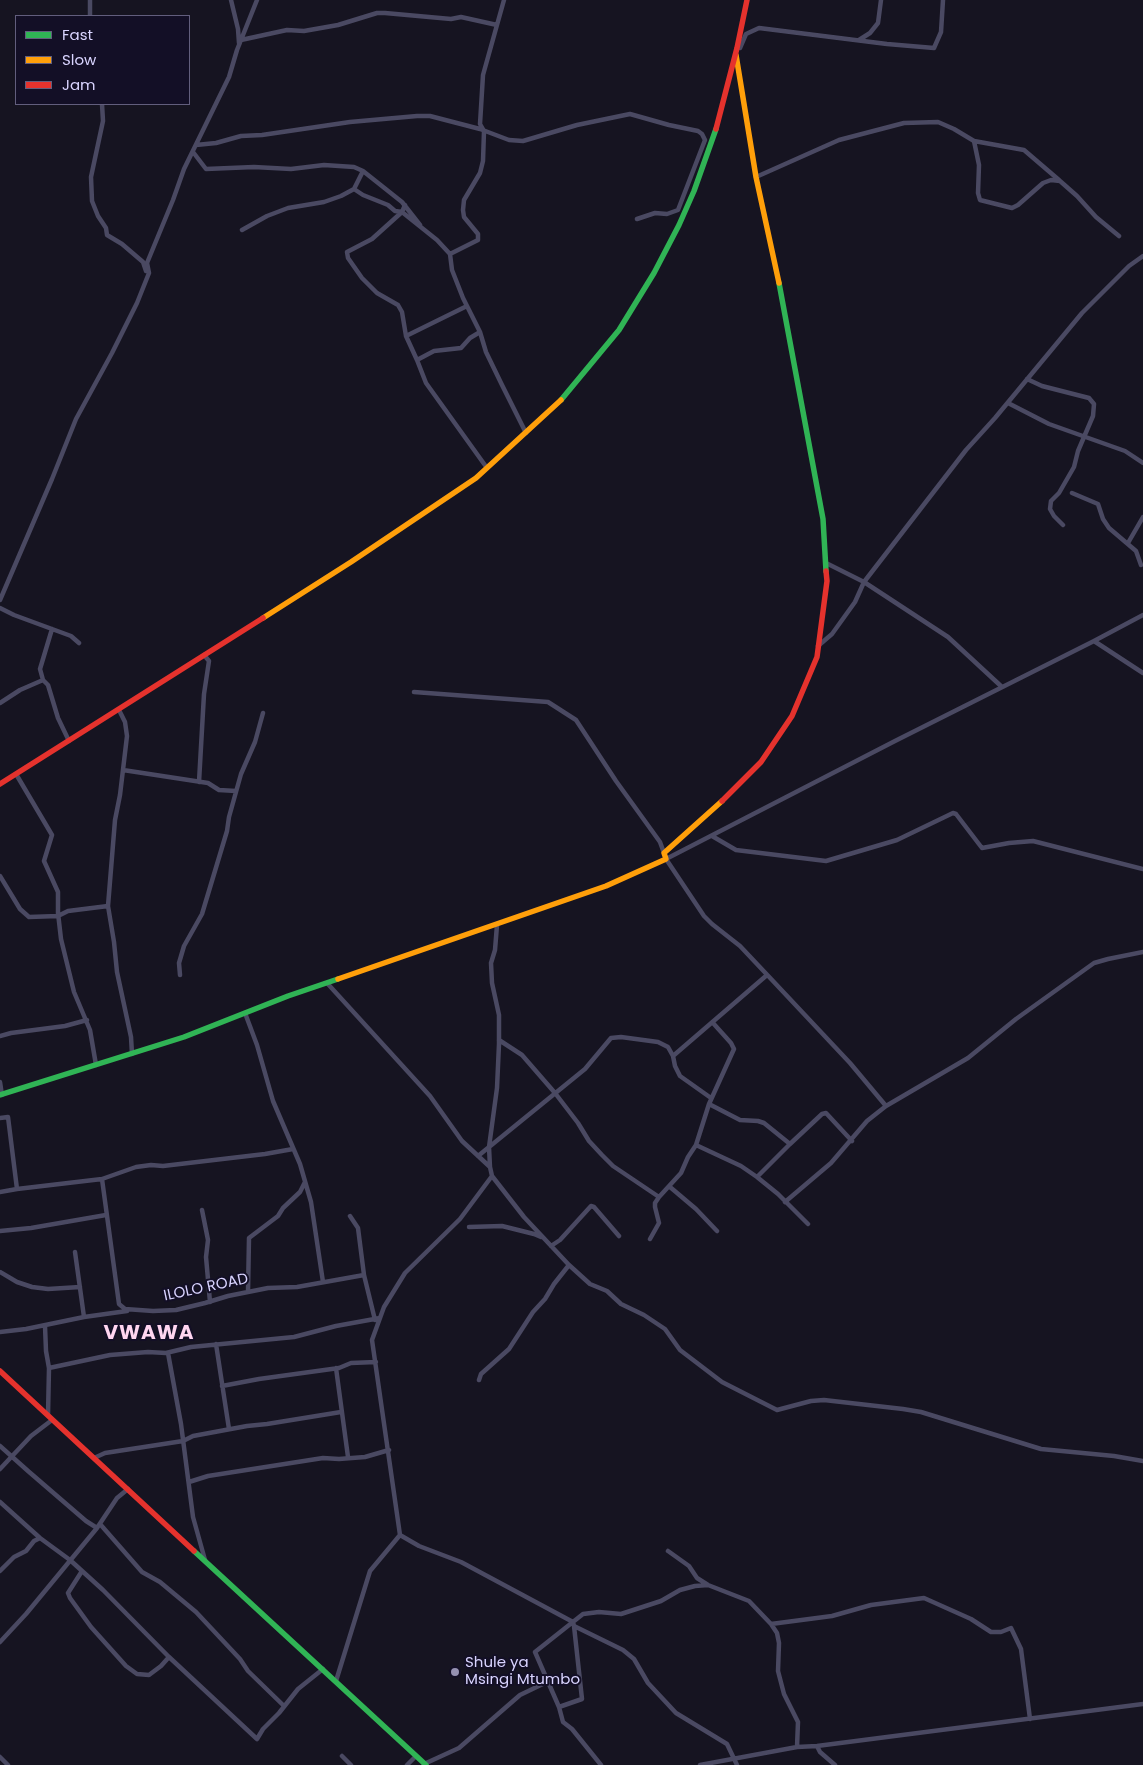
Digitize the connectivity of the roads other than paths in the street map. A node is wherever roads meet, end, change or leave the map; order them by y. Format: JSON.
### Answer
{"nodes":[{"id":1,"x":90,"y":0,"type":"edge"},
{"id":2,"x":231,"y":0,"type":"edge"},
{"id":3,"x":257,"y":0,"type":"edge"},
{"id":4,"x":504,"y":0,"type":"edge"},
{"id":5,"x":747,"y":0,"type":"edge"},
{"id":6,"x":881,"y":0,"type":"edge"},
{"id":7,"x":943,"y":0,"type":"edge"},
{"id":8,"x":90,"y":15,"type":"edge"},
{"id":9,"x":497,"y":25,"type":"junction"},
{"id":10,"x":859,"y":40,"type":"junction"},
{"id":11,"x":240,"y":42,"type":"junction"},
{"id":12,"x":736,"y":54,"type":"junction"},
{"id":13,"x":737,"y":63,"type":"junction"},
{"id":14,"x":102,"y":105,"type":"edge"},
{"id":15,"x":484,"y":131,"type":"junction"},
{"id":16,"x":974,"y":141,"type":"junction"},
{"id":17,"x":196,"y":145,"type":"junction"},
{"id":18,"x":193,"y":152,"type":"junction"},
{"id":19,"x":363,"y":171,"type":"junction"},
{"id":20,"x":756,"y":177,"type":"junction"},
{"id":21,"x":1060,"y":181,"type":"junction"},
{"id":22,"x":354,"y":188,"type":"junction"},
{"id":23,"x":405,"y":205,"type":"junction"},
{"id":24,"x":402,"y":212,"type":"junction"},
{"id":25,"x":637,"y":219,"type":"dead end"},
{"id":26,"x":242,"y":230,"type":"dead end"},
{"id":27,"x":424,"y":230,"type":"junction"},
{"id":28,"x":1119,"y":236,"type":"dead end"},
{"id":29,"x":450,"y":254,"type":"junction"},
{"id":30,"x":1143,"y":256,"type":"edge"},
{"id":31,"x":148,"y":276,"type":"junction"},
{"id":32,"x":467,"y":306,"type":"junction"},
{"id":33,"x":480,"y":332,"type":"junction"},
{"id":34,"x":406,"y":336,"type":"junction"},
{"id":35,"x":417,"y":360,"type":"junction"},
{"id":36,"x":1028,"y":379,"type":"junction"},
{"id":37,"x":1008,"y":403,"type":"junction"},
{"id":38,"x":526,"y":434,"type":"junction"},
{"id":39,"x":1084,"y":437,"type":"junction"},
{"id":40,"x":1143,"y":463,"type":"edge"},
{"id":41,"x":487,"y":468,"type":"junction"},
{"id":42,"x":1072,"y":494,"type":"dead end"},
{"id":43,"x":1143,"y":517,"type":"edge"},
{"id":44,"x":1062,"y":525,"type":"dead end"},
{"id":45,"x":1128,"y":543,"type":"junction"},
{"id":46,"x":826,"y":563,"type":"junction"},
{"id":47,"x":1141,"y":565,"type":"dead end"},
{"id":48,"x":864,"y":582,"type":"junction"},
{"id":49,"x":0,"y":600,"type":"edge"},
{"id":50,"x":0,"y":608,"type":"edge"},
{"id":51,"x":1143,"y":615,"type":"edge"},
{"id":52,"x":52,"y":629,"type":"junction"},
{"id":53,"x":1094,"y":641,"type":"junction"},
{"id":54,"x":79,"y":643,"type":"dead end"},
{"id":55,"x":818,"y":646,"type":"junction"},
{"id":56,"x":204,"y":655,"type":"junction"},
{"id":57,"x":1143,"y":673,"type":"edge"},
{"id":58,"x":43,"y":680,"type":"junction"},
{"id":59,"x":1002,"y":687,"type":"junction"},
{"id":60,"x":414,"y":692,"type":"dead end"},
{"id":61,"x":0,"y":703,"type":"edge"},
{"id":62,"x":119,"y":710,"type":"junction"},
{"id":63,"x":263,"y":713,"type":"dead end"},
{"id":64,"x":69,"y":741,"type":"junction"},
{"id":65,"x":123,"y":770,"type":"junction"},
{"id":66,"x":16,"y":774,"type":"junction"},
{"id":67,"x":199,"y":782,"type":"junction"},
{"id":68,"x":0,"y":784,"type":"edge"},
{"id":69,"x":236,"y":791,"type":"junction"},
{"id":70,"x":712,"y":836,"type":"junction"},
{"id":71,"x":664,"y":853,"type":"junction"},
{"id":72,"x":666,"y":859,"type":"junction"},
{"id":73,"x":1143,"y":869,"type":"edge"},
{"id":74,"x":0,"y":876,"type":"edge"},
{"id":75,"x":108,"y":906,"type":"junction"},
{"id":76,"x":58,"y":916,"type":"junction"},
{"id":77,"x":497,"y":925,"type":"junction"},
{"id":78,"x":1143,"y":952,"type":"edge"},
{"id":79,"x":767,"y":975,"type":"junction"},
{"id":80,"x":180,"y":976,"type":"dead end"},
{"id":81,"x":327,"y":983,"type":"junction"},
{"id":82,"x":245,"y":1013,"type":"junction"},
{"id":83,"x":87,"y":1020,"type":"junction"},
{"id":84,"x":713,"y":1023,"type":"junction"},
{"id":85,"x":0,"y":1036,"type":"edge"},
{"id":86,"x":499,"y":1040,"type":"junction"},
{"id":87,"x":132,"y":1054,"type":"junction"},
{"id":88,"x":673,"y":1056,"type":"junction"},
{"id":89,"x":96,"y":1065,"type":"junction"},
{"id":90,"x":0,"y":1082,"type":"edge"},
{"id":91,"x":555,"y":1093,"type":"junction"},
{"id":92,"x":1,"y":1095,"type":"edge"},
{"id":93,"x":711,"y":1098,"type":"junction"},
{"id":94,"x":709,"y":1104,"type":"junction"},
{"id":95,"x":886,"y":1106,"type":"junction"},
{"id":96,"x":0,"y":1118,"type":"edge"},
{"id":97,"x":852,"y":1141,"type":"junction"},
{"id":98,"x":790,"y":1144,"type":"junction"},
{"id":99,"x":696,"y":1146,"type":"junction"},
{"id":100,"x":489,"y":1147,"type":"junction"},
{"id":101,"x":294,"y":1149,"type":"junction"},
{"id":102,"x":478,"y":1156,"type":"junction"},
{"id":103,"x":490,"y":1167,"type":"junction"},
{"id":104,"x":492,"y":1176,"type":"junction"},
{"id":105,"x":757,"y":1177,"type":"junction"},
{"id":106,"x":102,"y":1179,"type":"junction"},
{"id":107,"x":305,"y":1182,"type":"junction"},
{"id":108,"x":670,"y":1187,"type":"junction"},
{"id":109,"x":17,"y":1189,"type":"junction"},
{"id":110,"x":0,"y":1192,"type":"edge"},
{"id":111,"x":658,"y":1197,"type":"junction"},
{"id":112,"x":785,"y":1202,"type":"junction"},
{"id":113,"x":202,"y":1210,"type":"dead end"},
{"id":114,"x":106,"y":1215,"type":"junction"},
{"id":115,"x":350,"y":1216,"type":"dead end"},
{"id":116,"x":808,"y":1224,"type":"dead end"},
{"id":117,"x":469,"y":1227,"type":"dead end"},
{"id":118,"x":0,"y":1231,"type":"edge"},
{"id":119,"x":717,"y":1231,"type":"dead end"},
{"id":120,"x":620,"y":1236,"type":"dead end"},
{"id":121,"x":544,"y":1239,"type":"junction"},
{"id":122,"x":650,"y":1239,"type":"dead end"},
{"id":123,"x":551,"y":1246,"type":"junction"},
{"id":124,"x":75,"y":1252,"type":"dead end"},
{"id":125,"x":569,"y":1266,"type":"junction"},
{"id":126,"x":0,"y":1272,"type":"edge"},
{"id":127,"x":364,"y":1275,"type":"junction"},
{"id":128,"x":323,"y":1282,"type":"junction"},
{"id":129,"x":80,"y":1287,"type":"junction"},
{"id":130,"x":248,"y":1292,"type":"junction"},
{"id":131,"x":210,"y":1302,"type":"junction"},
{"id":132,"x":129,"y":1310,"type":"junction"},
{"id":133,"x":84,"y":1317,"type":"junction"},
{"id":134,"x":377,"y":1318,"type":"junction"},
{"id":135,"x":45,"y":1326,"type":"junction"},
{"id":136,"x":0,"y":1332,"type":"edge"},
{"id":137,"x":216,"y":1344,"type":"junction"},
{"id":138,"x":168,"y":1353,"type":"junction"},
{"id":139,"x":376,"y":1362,"type":"junction"},
{"id":140,"x":49,"y":1368,"type":"junction"},
{"id":141,"x":336,"y":1368,"type":"junction"},
{"id":142,"x":0,"y":1371,"type":"edge"},
{"id":143,"x":479,"y":1380,"type":"dead end"},
{"id":144,"x":222,"y":1386,"type":"junction"},
{"id":145,"x":341,"y":1412,"type":"junction"},
{"id":146,"x":50,"y":1417,"type":"junction"},
{"id":147,"x":229,"y":1430,"type":"junction"},
{"id":148,"x":183,"y":1441,"type":"junction"},
{"id":149,"x":0,"y":1446,"type":"edge"},
{"id":150,"x":389,"y":1450,"type":"junction"},
{"id":151,"x":12,"y":1456,"type":"junction"},
{"id":152,"x":348,"y":1457,"type":"junction"},
{"id":153,"x":94,"y":1458,"type":"junction"},
{"id":154,"x":1143,"y":1461,"type":"edge"},
{"id":155,"x":0,"y":1469,"type":"edge"},
{"id":156,"x":189,"y":1482,"type":"junction"},
{"id":157,"x":128,"y":1489,"type":"junction"},
{"id":158,"x":0,"y":1502,"type":"edge"},
{"id":159,"x":99,"y":1526,"type":"junction"},
{"id":160,"x":400,"y":1534,"type":"junction"},
{"id":161,"x":40,"y":1538,"type":"junction"},
{"id":162,"x":668,"y":1551,"type":"dead end"},
{"id":163,"x":70,"y":1560,"type":"junction"},
{"id":164,"x":206,"y":1561,"type":"junction"},
{"id":165,"x":0,"y":1571,"type":"edge"},
{"id":166,"x":82,"y":1571,"type":"junction"},
{"id":167,"x":708,"y":1585,"type":"junction"},
{"id":168,"x":574,"y":1624,"type":"junction"},
{"id":169,"x":771,"y":1624,"type":"junction"},
{"id":170,"x":0,"y":1642,"type":"edge"},
{"id":171,"x":169,"y":1657,"type":"junction"},
{"id":172,"x":323,"y":1669,"type":"junction"},
{"id":173,"x":336,"y":1681,"type":"junction"},
{"id":174,"x":547,"y":1682,"type":"junction"},
{"id":175,"x":1143,"y":1704,"type":"edge"},
{"id":176,"x":284,"y":1706,"type":"junction"},
{"id":177,"x":559,"y":1707,"type":"junction"},
{"id":178,"x":1030,"y":1718,"type":"junction"},
{"id":179,"x":817,"y":1746,"type":"junction"},
{"id":180,"x":797,"y":1747,"type":"junction"},
{"id":181,"x":342,"y":1756,"type":"dead end"},
{"id":182,"x":416,"y":1756,"type":"junction"},
{"id":183,"x":0,"y":1757,"type":"edge"},
{"id":184,"x":734,"y":1759,"type":"junction"},
{"id":185,"x":425,"y":1764,"type":"edge"},
{"id":186,"x":8,"y":1765,"type":"edge"},
{"id":187,"x":351,"y":1765,"type":"edge"},
{"id":188,"x":407,"y":1765,"type":"edge"},
{"id":189,"x":601,"y":1765,"type":"edge"},
{"id":190,"x":700,"y":1765,"type":"edge"},
{"id":191,"x":737,"y":1765,"type":"edge"},
{"id":192,"x":835,"y":1765,"type":"edge"}],
"edges":[{"from":1,"to":8,"type":"street"},
{"from":2,"to":11,"type":"street"},
{"from":3,"to":11,"type":"street"},
{"from":4,"to":9,"type":"street"},
{"from":5,"to":12,"type":"main road"},
{"from":6,"to":10,"type":"street"},
{"from":7,"to":10,"type":"street"},
{"from":9,"to":11,"type":"street"},
{"from":9,"to":15,"type":"street"},
{"from":10,"to":13,"type":"street"},
{"from":11,"to":17,"type":"street"},
{"from":12,"to":13,"type":"main road"},
{"from":12,"to":38,"type":"main road"},
{"from":13,"to":20,"type":"main road"},
{"from":14,"to":31,"type":"street"},
{"from":15,"to":17,"type":"street"},
{"from":15,"to":25,"type":"street"},
{"from":15,"to":29,"type":"street"},
{"from":16,"to":20,"type":"street"},
{"from":16,"to":21,"type":"street"},
{"from":16,"to":21,"type":"street"},
{"from":17,"to":18,"type":"street"},
{"from":18,"to":19,"type":"street"},
{"from":18,"to":31,"type":"street"},
{"from":19,"to":22,"type":"street"},
{"from":19,"to":23,"type":"street"},
{"from":20,"to":46,"type":"main road"},
{"from":21,"to":28,"type":"street"},
{"from":22,"to":24,"type":"street"},
{"from":22,"to":26,"type":"street"},
{"from":23,"to":24,"type":"street"},
{"from":23,"to":27,"type":"street"},
{"from":24,"to":27,"type":"street"},
{"from":24,"to":34,"type":"street"},
{"from":27,"to":29,"type":"street"},
{"from":29,"to":32,"type":"street"},
{"from":30,"to":36,"type":"street"},
{"from":31,"to":49,"type":"street"},
{"from":32,"to":33,"type":"street"},
{"from":32,"to":34,"type":"street"},
{"from":33,"to":35,"type":"street"},
{"from":33,"to":38,"type":"street"},
{"from":34,"to":35,"type":"street"},
{"from":35,"to":41,"type":"street"},
{"from":36,"to":37,"type":"street"},
{"from":36,"to":39,"type":"street"},
{"from":37,"to":39,"type":"street"},
{"from":37,"to":48,"type":"street"},
{"from":38,"to":41,"type":"main road"},
{"from":39,"to":40,"type":"street"},
{"from":39,"to":44,"type":"street"},
{"from":41,"to":56,"type":"main road"},
{"from":42,"to":45,"type":"street"},
{"from":43,"to":45,"type":"street"},
{"from":45,"to":47,"type":"street"},
{"from":46,"to":48,"type":"street"},
{"from":46,"to":55,"type":"main road"},
{"from":48,"to":55,"type":"street"},
{"from":48,"to":59,"type":"street"},
{"from":50,"to":52,"type":"street"},
{"from":51,"to":53,"type":"street"},
{"from":52,"to":54,"type":"street"},
{"from":52,"to":58,"type":"street"},
{"from":53,"to":57,"type":"street"},
{"from":53,"to":59,"type":"street"},
{"from":55,"to":71,"type":"main road"},
{"from":56,"to":62,"type":"main road"},
{"from":56,"to":67,"type":"street"},
{"from":58,"to":61,"type":"street"},
{"from":58,"to":64,"type":"street"},
{"from":59,"to":70,"type":"street"},
{"from":60,"to":71,"type":"street"},
{"from":62,"to":64,"type":"main road"},
{"from":62,"to":65,"type":"street"},
{"from":63,"to":69,"type":"street"},
{"from":64,"to":66,"type":"main road"},
{"from":65,"to":67,"type":"street"},
{"from":65,"to":75,"type":"street"},
{"from":66,"to":68,"type":"main road"},
{"from":66,"to":76,"type":"street"},
{"from":67,"to":69,"type":"street"},
{"from":69,"to":80,"type":"street"},
{"from":70,"to":72,"type":"street"},
{"from":70,"to":73,"type":"street"},
{"from":71,"to":72,"type":"main road"},
{"from":72,"to":77,"type":"main road"},
{"from":72,"to":79,"type":"street"},
{"from":74,"to":76,"type":"street"},
{"from":75,"to":76,"type":"street"},
{"from":75,"to":87,"type":"street"},
{"from":76,"to":83,"type":"street"},
{"from":77,"to":81,"type":"main road"},
{"from":77,"to":86,"type":"street"},
{"from":78,"to":95,"type":"street"},
{"from":79,"to":84,"type":"street"},
{"from":79,"to":95,"type":"street"},
{"from":81,"to":82,"type":"main road"},
{"from":81,"to":102,"type":"street"},
{"from":82,"to":87,"type":"main road"},
{"from":82,"to":101,"type":"street"},
{"from":83,"to":85,"type":"street"},
{"from":83,"to":89,"type":"street"},
{"from":84,"to":88,"type":"street"},
{"from":84,"to":93,"type":"street"},
{"from":86,"to":91,"type":"street"},
{"from":86,"to":100,"type":"street"},
{"from":87,"to":89,"type":"main road"},
{"from":88,"to":91,"type":"street"},
{"from":88,"to":93,"type":"street"},
{"from":89,"to":92,"type":"main road"},
{"from":90,"to":92,"type":"street"},
{"from":91,"to":100,"type":"street"},
{"from":91,"to":111,"type":"street"},
{"from":93,"to":94,"type":"street"},
{"from":94,"to":98,"type":"street"},
{"from":94,"to":99,"type":"street"},
{"from":95,"to":97,"type":"street"},
{"from":96,"to":109,"type":"street"},
{"from":97,"to":98,"type":"street"},
{"from":97,"to":112,"type":"street"},
{"from":98,"to":105,"type":"street"},
{"from":99,"to":105,"type":"street"},
{"from":99,"to":108,"type":"street"},
{"from":100,"to":102,"type":"street"},
{"from":100,"to":103,"type":"street"},
{"from":101,"to":106,"type":"street"},
{"from":101,"to":107,"type":"street"},
{"from":102,"to":103,"type":"street"},
{"from":103,"to":104,"type":"street"},
{"from":104,"to":121,"type":"street"},
{"from":104,"to":134,"type":"street"},
{"from":105,"to":112,"type":"street"},
{"from":106,"to":109,"type":"street"},
{"from":106,"to":114,"type":"street"},
{"from":107,"to":128,"type":"street"},
{"from":107,"to":130,"type":"street"},
{"from":108,"to":111,"type":"street"},
{"from":108,"to":119,"type":"street"},
{"from":109,"to":110,"type":"street"},
{"from":111,"to":122,"type":"street"},
{"from":112,"to":116,"type":"street"},
{"from":113,"to":131,"type":"street"},
{"from":114,"to":118,"type":"street"},
{"from":114,"to":132,"type":"street"},
{"from":115,"to":127,"type":"street"},
{"from":117,"to":121,"type":"street"},
{"from":120,"to":123,"type":"street"},
{"from":121,"to":123,"type":"street"},
{"from":123,"to":125,"type":"street"},
{"from":124,"to":129,"type":"street"},
{"from":125,"to":143,"type":"street"},
{"from":125,"to":154,"type":"street"},
{"from":126,"to":129,"type":"street"},
{"from":127,"to":128,"type":"street","name":"ILOLO ROAD"},
{"from":127,"to":134,"type":"street"},
{"from":128,"to":130,"type":"street","name":"ILOLO ROAD"},
{"from":129,"to":133,"type":"street"},
{"from":130,"to":131,"type":"street","name":"ILOLO ROAD"},
{"from":131,"to":132,"type":"street","name":"ILOLO ROAD"},
{"from":132,"to":133,"type":"street","name":"ILOLO ROAD"},
{"from":133,"to":135,"type":"street","name":"ILOLO ROAD"},
{"from":134,"to":137,"type":"street"},
{"from":134,"to":139,"type":"street"},
{"from":135,"to":136,"type":"street","name":"ILOLO ROAD"},
{"from":135,"to":140,"type":"street"},
{"from":137,"to":138,"type":"street"},
{"from":137,"to":144,"type":"street"},
{"from":138,"to":140,"type":"street"},
{"from":138,"to":148,"type":"street"},
{"from":139,"to":141,"type":"street"},
{"from":139,"to":150,"type":"street"},
{"from":140,"to":146,"type":"street"},
{"from":141,"to":144,"type":"street"},
{"from":141,"to":145,"type":"street"},
{"from":142,"to":146,"type":"main road"},
{"from":144,"to":147,"type":"street"},
{"from":145,"to":147,"type":"street"},
{"from":145,"to":152,"type":"street"},
{"from":146,"to":151,"type":"street"},
{"from":146,"to":153,"type":"main road"},
{"from":147,"to":148,"type":"street"},
{"from":148,"to":153,"type":"street"},
{"from":148,"to":156,"type":"street"},
{"from":149,"to":151,"type":"street"},
{"from":150,"to":152,"type":"street"},
{"from":150,"to":160,"type":"street"},
{"from":151,"to":155,"type":"street"},
{"from":151,"to":159,"type":"street"},
{"from":152,"to":156,"type":"street"},
{"from":153,"to":157,"type":"main road"},
{"from":156,"to":164,"type":"street"},
{"from":157,"to":159,"type":"street"},
{"from":157,"to":164,"type":"main road"},
{"from":158,"to":161,"type":"street"},
{"from":159,"to":163,"type":"street"},
{"from":159,"to":176,"type":"street"},
{"from":160,"to":168,"type":"street"},
{"from":160,"to":173,"type":"street"},
{"from":161,"to":163,"type":"street"},
{"from":161,"to":165,"type":"street"},
{"from":162,"to":167,"type":"street"},
{"from":163,"to":166,"type":"street"},
{"from":163,"to":170,"type":"street"},
{"from":164,"to":172,"type":"main road"},
{"from":166,"to":171,"type":"street"},
{"from":166,"to":171,"type":"street"},
{"from":167,"to":168,"type":"street"},
{"from":167,"to":169,"type":"street"},
{"from":168,"to":174,"type":"street"},
{"from":168,"to":177,"type":"street"},
{"from":168,"to":184,"type":"street"},
{"from":169,"to":178,"type":"street"},
{"from":169,"to":180,"type":"street"},
{"from":171,"to":176,"type":"street"},
{"from":172,"to":173,"type":"main road"},
{"from":172,"to":176,"type":"street"},
{"from":173,"to":182,"type":"main road"},
{"from":174,"to":177,"type":"street"},
{"from":174,"to":185,"type":"street"},
{"from":175,"to":178,"type":"street"},
{"from":177,"to":189,"type":"street"},
{"from":178,"to":179,"type":"street"},
{"from":179,"to":180,"type":"street"},
{"from":179,"to":192,"type":"street"},
{"from":180,"to":184,"type":"street"},
{"from":181,"to":187,"type":"street"},
{"from":182,"to":185,"type":"main road"},
{"from":182,"to":188,"type":"street"},
{"from":183,"to":186,"type":"street"},
{"from":184,"to":190,"type":"street"},
{"from":184,"to":191,"type":"street"}]}
